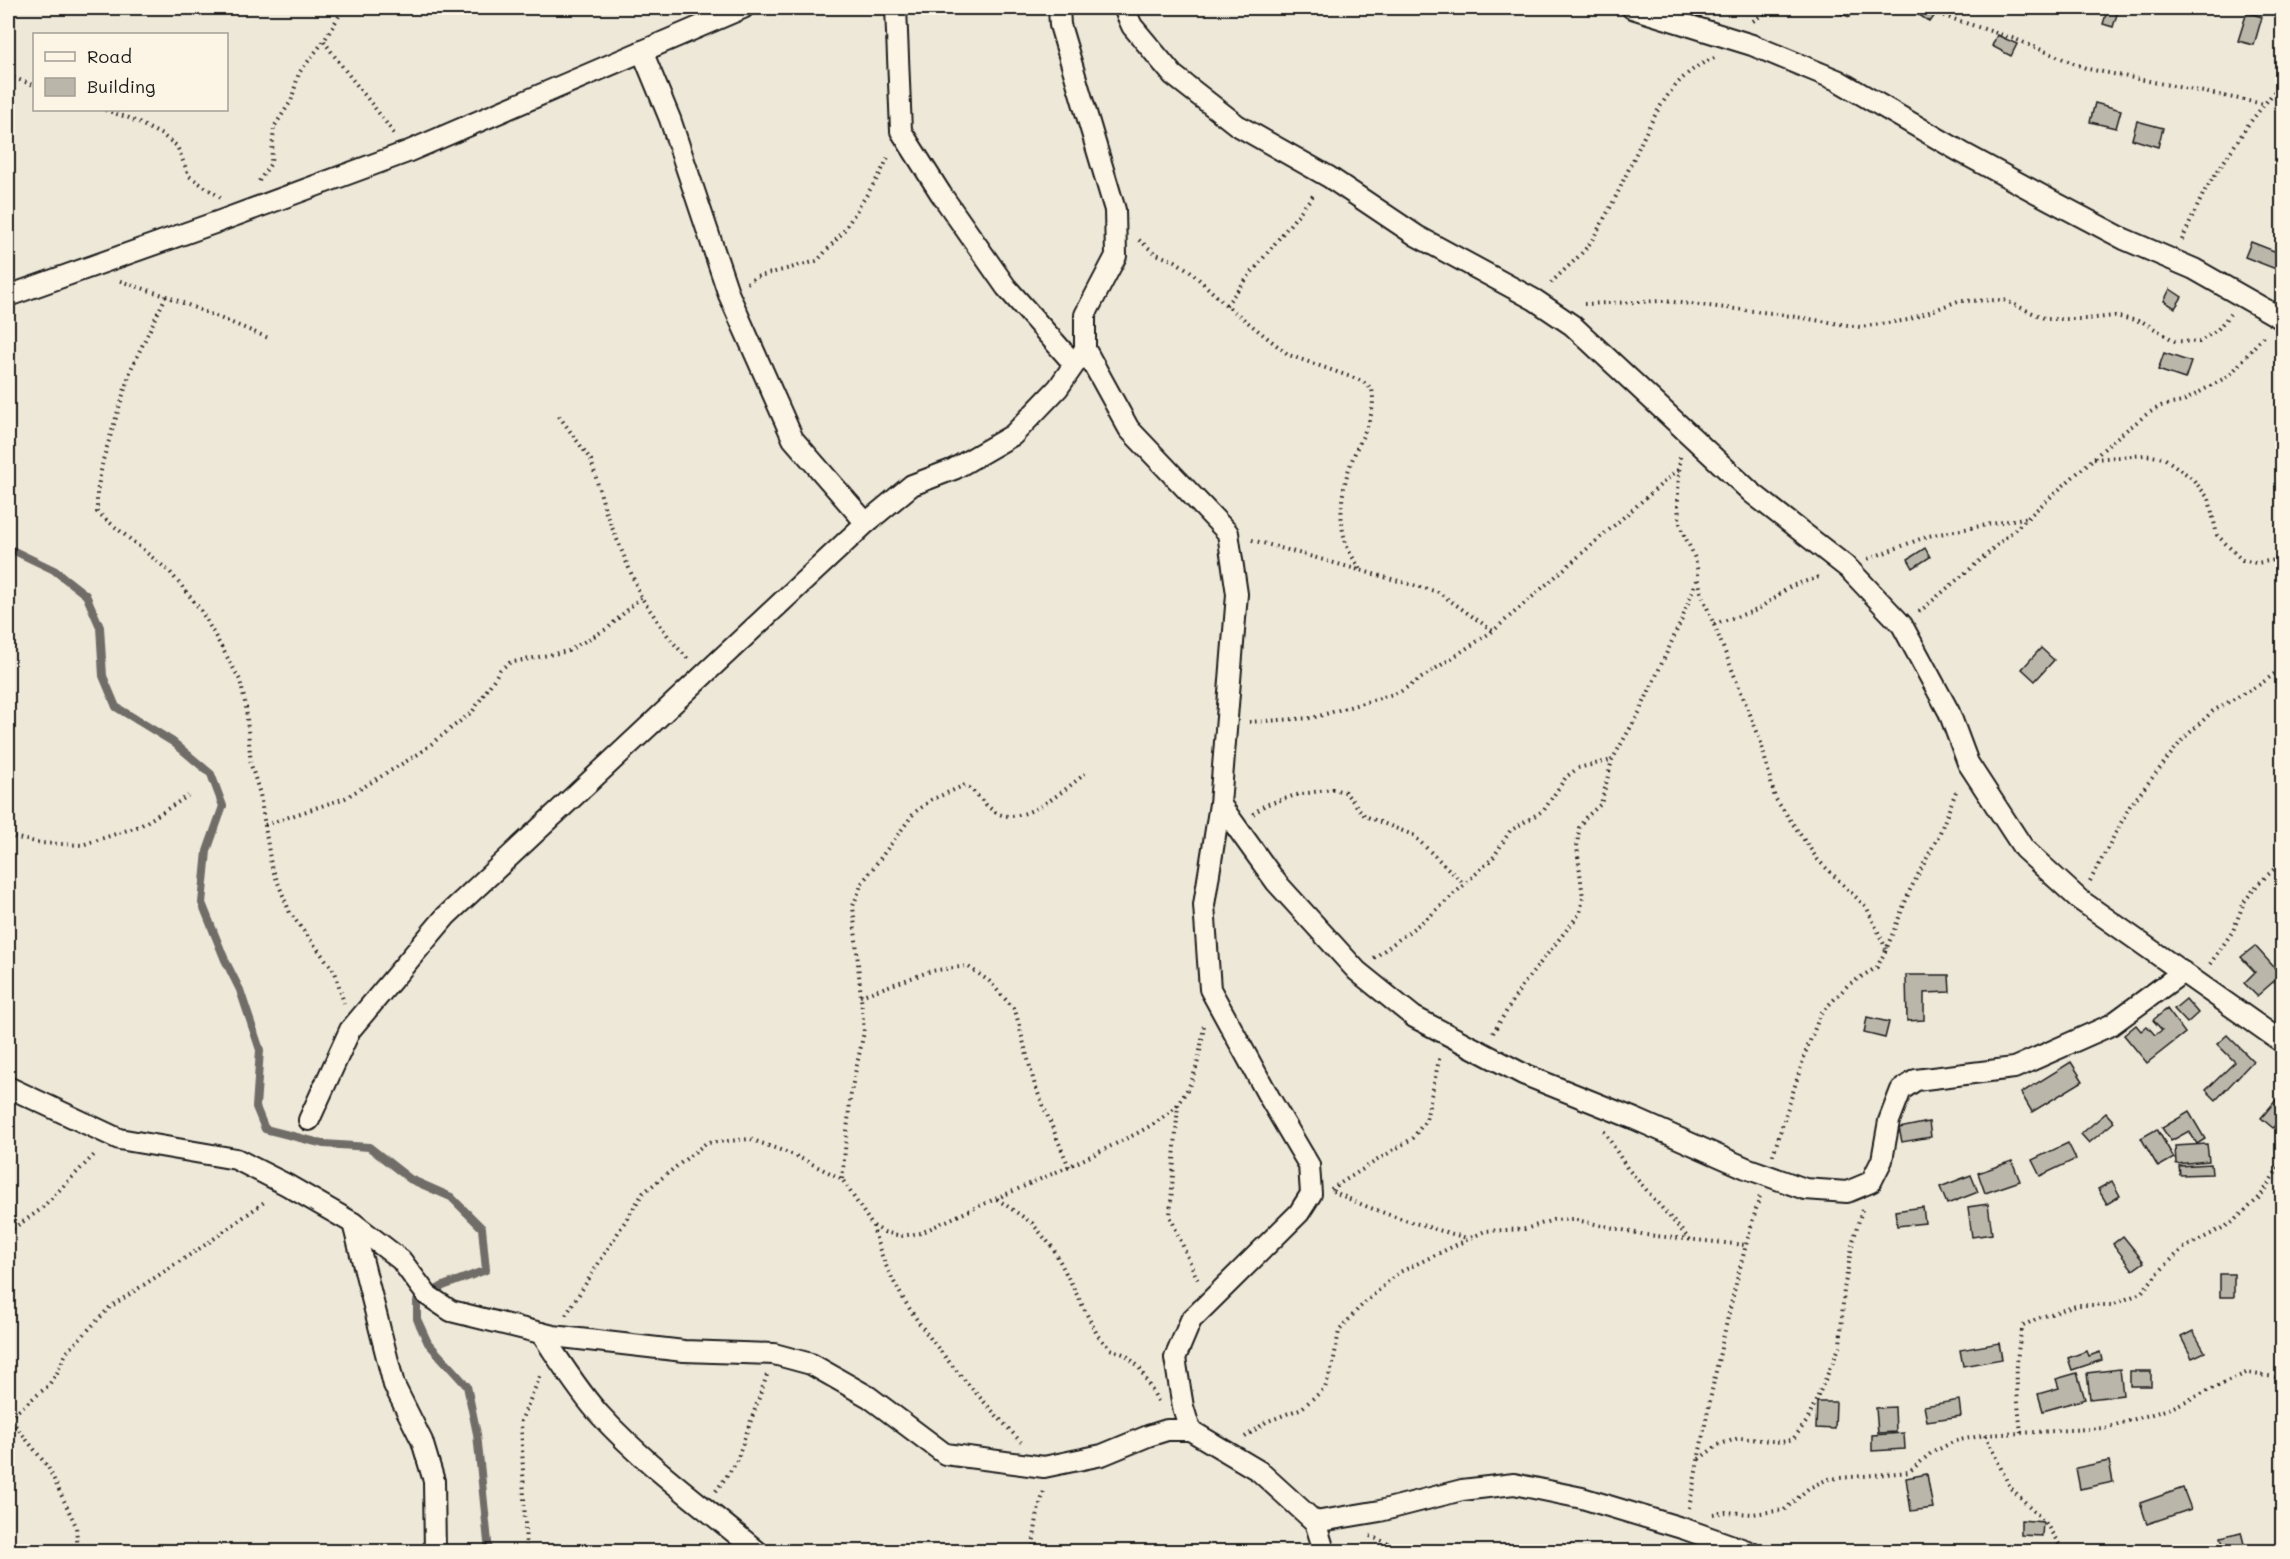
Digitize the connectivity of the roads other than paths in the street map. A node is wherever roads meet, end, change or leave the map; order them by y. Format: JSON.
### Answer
{"nodes":[{"id":1,"x":743,"y":8,"type":"edge"},
{"id":2,"x":896,"y":8,"type":"edge"},
{"id":3,"x":1059,"y":8,"type":"edge"},
{"id":4,"x":1124,"y":8,"type":"edge"},
{"id":5,"x":1632,"y":8,"type":"edge"},
{"id":6,"x":642,"y":51,"type":"junction"},
{"id":7,"x":8,"y":296,"type":"edge"},
{"id":8,"x":2282,"y":318,"type":"edge"},
{"id":9,"x":1079,"y":357,"type":"junction"},
{"id":10,"x":866,"y":523,"type":"junction"},
{"id":11,"x":1221,"y":804,"type":"junction"},
{"id":12,"x":2190,"y":977,"type":"junction"},
{"id":13,"x":2283,"y":1042,"type":"edge"},
{"id":14,"x":8,"y":1087,"type":"edge"},
{"id":15,"x":309,"y":1120,"type":"dead end"},
{"id":16,"x":353,"y":1223,"type":"junction"},
{"id":17,"x":548,"y":1339,"type":"junction"},
{"id":18,"x":1190,"y":1430,"type":"junction"},
{"id":19,"x":1315,"y":1522,"type":"junction"},
{"id":20,"x":435,"y":1551,"type":"edge"},
{"id":21,"x":758,"y":1551,"type":"edge"},
{"id":22,"x":1321,"y":1551,"type":"edge"},
{"id":23,"x":1750,"y":1551,"type":"edge"}],
"edges":[{"from":1,"to":6,"type":"street"},
{"from":2,"to":9,"type":"street"},
{"from":3,"to":9,"type":"street"},
{"from":4,"to":12,"type":"street"},
{"from":5,"to":8,"type":"street"},
{"from":6,"to":7,"type":"street"},
{"from":6,"to":10,"type":"street"},
{"from":9,"to":10,"type":"street"},
{"from":9,"to":11,"type":"street"},
{"from":10,"to":15,"type":"street"},
{"from":11,"to":12,"type":"street"},
{"from":11,"to":18,"type":"street"},
{"from":12,"to":13,"type":"street"},
{"from":14,"to":16,"type":"street"},
{"from":16,"to":17,"type":"street"},
{"from":16,"to":20,"type":"street"},
{"from":17,"to":18,"type":"street"},
{"from":17,"to":21,"type":"street"},
{"from":18,"to":19,"type":"street"},
{"from":19,"to":22,"type":"street"},
{"from":19,"to":23,"type":"street"}]}
